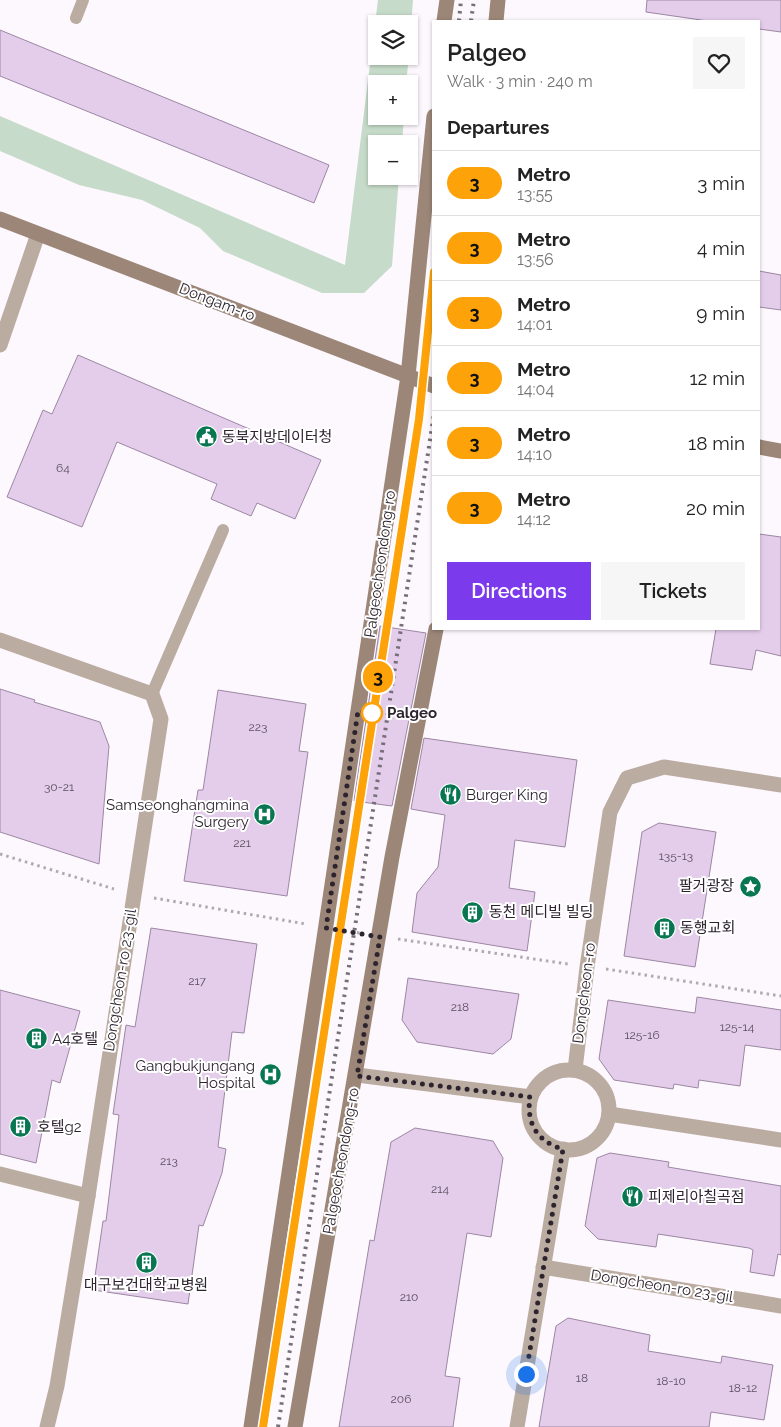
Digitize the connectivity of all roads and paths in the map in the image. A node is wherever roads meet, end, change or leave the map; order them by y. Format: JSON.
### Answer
{"nodes":[{"id":1,"x":83,"y":0,"type":"edge"},
{"id":2,"x":447,"y":0,"type":"edge"},
{"id":3,"x":498,"y":0,"type":"edge"},
{"id":4,"x":76,"y":18,"type":"dead end"},
{"id":5,"x":444,"y":20,"type":"edge"},
{"id":6,"x":496,"y":20,"type":"edge"},
{"id":7,"x":432,"y":136,"type":"edge"},
{"id":8,"x":0,"y":219,"type":"edge"},
{"id":9,"x":38,"y":234,"type":"junction"},
{"id":10,"x":0,"y":345,"type":"edge"},
{"id":11,"x":408,"y":376,"type":"junction"},
{"id":12,"x":432,"y":385,"type":"edge"},
{"id":13,"x":760,"y":448,"type":"edge"},
{"id":14,"x":781,"y":451,"type":"edge"},
{"id":15,"x":223,"y":530,"type":"dead end"},
{"id":16,"x":436,"y":630,"type":"edge"},
{"id":17,"x":0,"y":640,"type":"edge"},
{"id":18,"x":152,"y":694,"type":"junction"},
{"id":19,"x":781,"y":785,"type":"edge"},
{"id":20,"x":0,"y":854,"type":"edge"},
{"id":21,"x":133,"y":895,"type":"junction"},
{"id":22,"x":326,"y":928,"type":"junction"},
{"id":23,"x":380,"y":937,"type":"junction"},
{"id":24,"x":587,"y":967,"type":"junction"},
{"id":25,"x":781,"y":996,"type":"edge"},
{"id":26,"x":575,"y":1070,"type":"junction"},
{"id":27,"x":357,"y":1076,"type":"junction"},
{"id":28,"x":530,"y":1097,"type":"junction"},
{"id":29,"x":609,"y":1114,"type":"junction"},
{"id":30,"x":781,"y":1140,"type":"edge"},
{"id":31,"x":563,"y":1149,"type":"junction"},
{"id":32,"x":0,"y":1174,"type":"edge"},
{"id":33,"x":88,"y":1196,"type":"junction"},
{"id":34,"x":543,"y":1267,"type":"junction"},
{"id":35,"x":781,"y":1306,"type":"edge"},
{"id":36,"x":47,"y":1427,"type":"edge"},
{"id":37,"x":251,"y":1427,"type":"edge"},
{"id":38,"x":295,"y":1427,"type":"edge"},
{"id":39,"x":517,"y":1427,"type":"edge"}],
"edges":[{"from":1,"to":4,"type":"lane"},
{"from":2,"to":5,"type":"main road"},
{"from":3,"to":6,"type":"main road"},
{"from":7,"to":11,"type":"main road","name":"Palgeocheondong-ro"},
{"from":8,"to":9,"type":"main road","name":"Dongam-ro"},
{"from":9,"to":10,"type":"street"},
{"from":9,"to":11,"type":"main road","name":"Dongam-ro"},
{"from":11,"to":12,"type":"main road","name":"Dongam-ro"},
{"from":11,"to":22,"type":"main road","name":"Palgeocheondong-ro"},
{"from":13,"to":14,"type":"main road"},
{"from":15,"to":18,"type":"lane"},
{"from":16,"to":23,"type":"main road","name":"Palgeocheondong-ro"},
{"from":17,"to":18,"type":"street"},
{"from":18,"to":21,"type":"street","name":"Dongcheon-ro 23-gil"},
{"from":19,"to":24,"type":"street","name":"Dongcheon-ro"},
{"from":20,"to":21,"type":"path"},
{"from":21,"to":22,"type":"path"},
{"from":21,"to":33,"type":"street","name":"Dongcheon-ro 23-gil"},
{"from":22,"to":23,"type":"path"},
{"from":22,"to":37,"type":"main road","name":"Palgeocheondong-ro"},
{"from":23,"to":24,"type":"path"},
{"from":23,"to":27,"type":"main road","name":"Palgeocheondong-ro"},
{"from":24,"to":25,"type":"path"},
{"from":24,"to":26,"type":"street","name":"Dongcheon-ro"},
{"from":26,"to":28,"type":"street"},
{"from":26,"to":29,"type":"street"},
{"from":27,"to":28,"type":"street"},
{"from":27,"to":38,"type":"main road","name":"Palgeocheondong-ro"},
{"from":28,"to":31,"type":"street"},
{"from":29,"to":30,"type":"street"},
{"from":29,"to":31,"type":"street"},
{"from":31,"to":34,"type":"street"},
{"from":32,"to":33,"type":"street"},
{"from":33,"to":36,"type":"street","name":"Dongcheon-ro 23-gil"},
{"from":34,"to":35,"type":"street","name":"Dongcheon-ro 23-gil"},
{"from":34,"to":39,"type":"street"}]}
